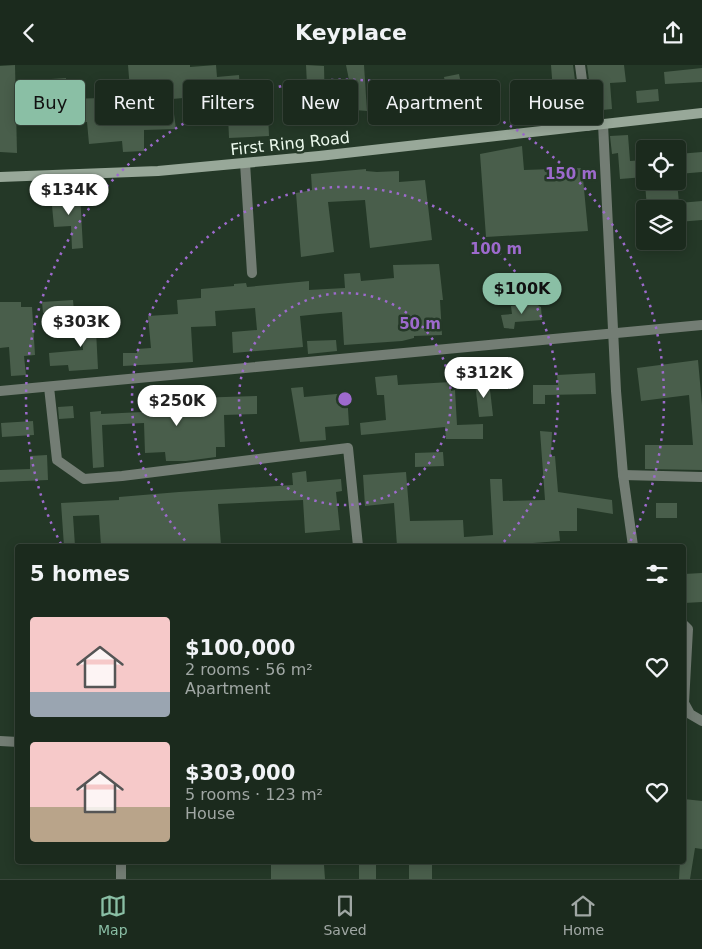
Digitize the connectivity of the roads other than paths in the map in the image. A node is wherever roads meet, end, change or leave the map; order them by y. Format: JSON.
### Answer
{"nodes":[{"id":1,"x":580,"y":65,"type":"edge"},
{"id":2,"x":702,"y":113,"type":"edge"},
{"id":3,"x":603,"y":124,"type":"joint"},
{"id":4,"x":596,"y":125,"type":"edge"},
{"id":5,"x":588,"y":126,"type":"junction"},
{"id":6,"x":245,"y":163,"type":"junction"},
{"id":7,"x":0,"y":177,"type":"edge"},
{"id":8,"x":252,"y":273,"type":"dead end"},
{"id":9,"x":702,"y":325,"type":"edge"},
{"id":10,"x":612,"y":334,"type":"junction"},
{"id":11,"x":49,"y":387,"type":"junction"},
{"id":12,"x":0,"y":391,"type":"edge"},
{"id":13,"x":623,"y":475,"type":"junction"},
{"id":14,"x":702,"y":477,"type":"edge"},
{"id":15,"x":358,"y":544,"type":"edge"},
{"id":16,"x":632,"y":544,"type":"edge"},
{"id":17,"x":686,"y":627,"type":"edge"},
{"id":18,"x":686,"y":666,"type":"edge"},
{"id":19,"x":686,"y":707,"type":"edge"},
{"id":20,"x":702,"y":721,"type":"edge"},
{"id":21,"x":0,"y":741,"type":"edge"},
{"id":22,"x":15,"y":742,"type":"edge"},
{"id":23,"x":121,"y":864,"type":"edge"},
{"id":24,"x":121,"y":879,"type":"edge"}],
"edges":[{"from":1,"to":5,"type":"street"},
{"from":2,"to":3,"type":"street","name":"First Ring Road"},
{"from":3,"to":10,"type":"street"},
{"from":4,"to":5,"type":"street","name":"First Ring Road"},
{"from":5,"to":6,"type":"street","name":"First Ring Road"},
{"from":6,"to":7,"type":"street","name":"First Ring Road"},
{"from":6,"to":8,"type":"street"},
{"from":9,"to":10,"type":"street"},
{"from":10,"to":11,"type":"street"},
{"from":10,"to":13,"type":"street"},
{"from":11,"to":12,"type":"street"},
{"from":11,"to":15,"type":"street"},
{"from":13,"to":14,"type":"street"},
{"from":13,"to":16,"type":"street"},
{"from":17,"to":18,"type":"street"},
{"from":19,"to":20,"type":"street"},
{"from":21,"to":22,"type":"street"},
{"from":23,"to":24,"type":"street"}]}
